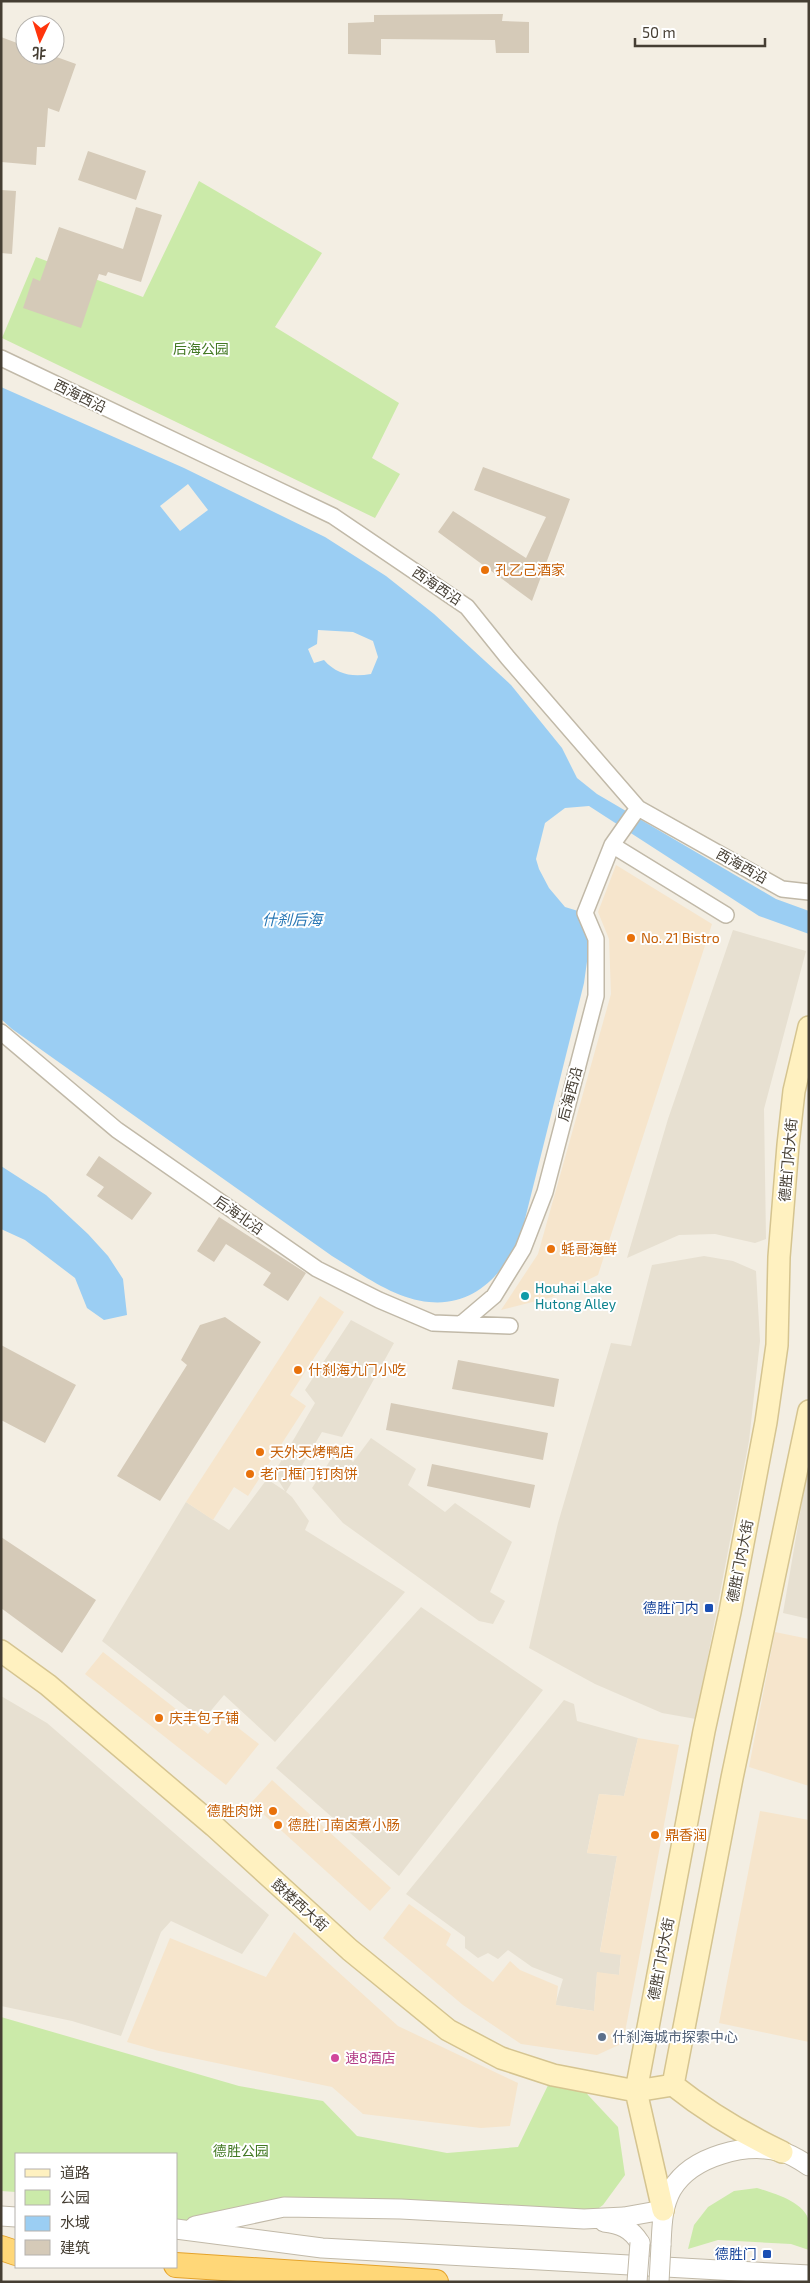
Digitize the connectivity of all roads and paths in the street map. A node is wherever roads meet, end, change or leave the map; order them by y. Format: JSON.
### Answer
{"nodes":[{"id":1,"x":1,"y":358,"type":"edge"},
{"id":2,"x":638,"y":808,"type":"junction"},
{"id":3,"x":612,"y":845,"type":"junction"},
{"id":4,"x":809,"y":892,"type":"edge"},
{"id":5,"x":726,"y":914,"type":"dead end"},
{"id":6,"x":809,"y":1028,"type":"edge"},
{"id":7,"x":1,"y":1032,"type":"edge"},
{"id":8,"x":462,"y":1324,"type":"junction"},
{"id":9,"x":510,"y":1326,"type":"dead end"},
{"id":10,"x":809,"y":1411,"type":"edge"},
{"id":11,"x":1,"y":1651,"type":"edge"},
{"id":12,"x":673,"y":2085,"type":"junction"},
{"id":13,"x":636,"y":2091,"type":"junction"},
{"id":14,"x":782,"y":2152,"type":"junction"},
{"id":15,"x":809,"y":2166,"type":"edge"},
{"id":16,"x":663,"y":2210,"type":"junction"},
{"id":17,"x":1,"y":2216,"type":"edge"},
{"id":18,"x":15,"y":2217,"type":"edge"},
{"id":19,"x":584,"y":2219,"type":"junction"},
{"id":20,"x":178,"y":2229,"type":"edge"},
{"id":21,"x":1,"y":2248,"type":"edge"},
{"id":22,"x":1,"y":2254,"type":"edge"},
{"id":23,"x":15,"y":2254,"type":"edge"},
{"id":24,"x":15,"y":2254,"type":"edge"},
{"id":25,"x":178,"y":2265,"type":"edge"},
{"id":26,"x":809,"y":2275,"type":"edge"},
{"id":27,"x":436,"y":2282,"type":"edge"},
{"id":28,"x":637,"y":2282,"type":"edge"},
{"id":29,"x":659,"y":2282,"type":"edge"}],
"edges":[{"from":1,"to":2,"type":"street","name":"西海西沿"},
{"from":2,"to":3,"type":"street","name":"后海西沿"},
{"from":2,"to":4,"type":"street","name":"西海西沿"},
{"from":3,"to":5,"type":"street"},
{"from":3,"to":8,"type":"street","name":"后海西沿"},
{"from":6,"to":13,"type":"main road","name":"德胜门内大街"},
{"from":7,"to":8,"type":"street","name":"后海北沿"},
{"from":8,"to":9,"type":"street","name":"后海北沿"},
{"from":10,"to":12,"type":"main road"},
{"from":11,"to":13,"type":"main road","name":"鼓楼西大街"},
{"from":12,"to":13,"type":"main road"},
{"from":12,"to":14,"type":"main road"},
{"from":13,"to":16,"type":"main road"},
{"from":14,"to":15,"type":"street"},
{"from":14,"to":16,"type":"street"},
{"from":16,"to":19,"type":"street"},
{"from":16,"to":29,"type":"street","bridge":true},
{"from":17,"to":18,"type":"street"},
{"from":19,"to":20,"type":"street"},
{"from":19,"to":28,"type":"street","bridge":true},
{"from":20,"to":26,"type":"street"},
{"from":21,"to":23,"type":"highway"},
{"from":22,"to":24,"type":"highway"},
{"from":25,"to":27,"type":"highway"}]}
